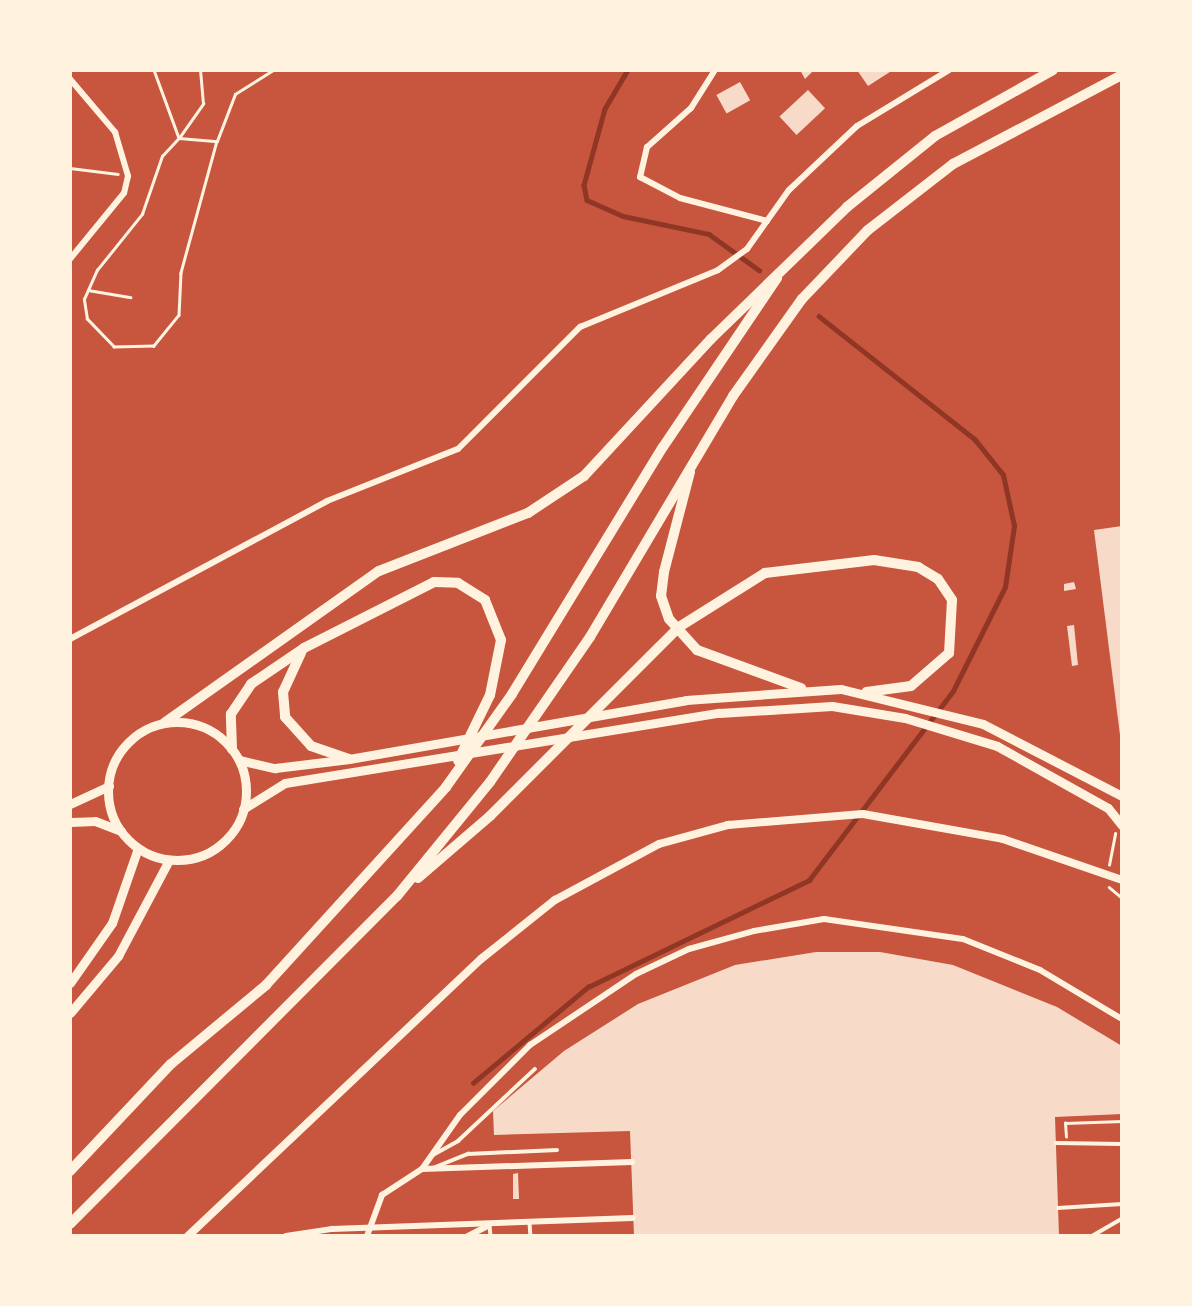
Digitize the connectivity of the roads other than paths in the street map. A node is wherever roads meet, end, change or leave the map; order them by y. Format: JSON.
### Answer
{"nodes":[{"id":1,"x":715,"y":70,"type":"edge"},
{"id":2,"x":949,"y":70,"type":"edge"},
{"id":3,"x":1053,"y":70,"type":"edge"},
{"id":4,"x":1122,"y":75,"type":"edge"},
{"id":5,"x":70,"y":79,"type":"edge"},
{"id":6,"x":767,"y":221,"type":"junction"},
{"id":7,"x":70,"y":259,"type":"edge"},
{"id":8,"x":777,"y":278,"type":"junction"},
{"id":9,"x":693,"y":459,"type":"junction"},
{"id":10,"x":70,"y":639,"type":"edge"},
{"id":11,"x":304,"y":648,"type":"junction"},
{"id":12,"x":801,"y":688,"type":"junction"},
{"id":13,"x":866,"y":692,"type":"junction"},
{"id":14,"x":164,"y":723,"type":"junction"},
{"id":15,"x":232,"y":749,"type":"junction"},
{"id":16,"x":349,"y":759,"type":"junction"},
{"id":17,"x":239,"y":760,"type":"junction"},
{"id":18,"x":108,"y":786,"type":"junction"},
{"id":19,"x":446,"y":787,"type":"junction"},
{"id":20,"x":1122,"y":796,"type":"edge"},
{"id":21,"x":70,"y":804,"type":"edge"},
{"id":22,"x":243,"y":809,"type":"junction"},
{"id":23,"x":70,"y":822,"type":"edge"},
{"id":24,"x":1122,"y":825,"type":"edge"},
{"id":25,"x":121,"y":831,"type":"junction"},
{"id":26,"x":138,"y":848,"type":"junction"},
{"id":27,"x":169,"y":860,"type":"junction"},
{"id":28,"x":1122,"y":880,"type":"edge"},
{"id":29,"x":397,"y":895,"type":"junction"},
{"id":30,"x":70,"y":983,"type":"edge"},
{"id":31,"x":70,"y":1013,"type":"edge"},
{"id":32,"x":1122,"y":1019,"type":"edge"},
{"id":33,"x":535,"y":1069,"type":"dead end"},
{"id":34,"x":1056,"y":1143,"type":"dead end"},
{"id":35,"x":1122,"y":1144,"type":"edge"},
{"id":36,"x":557,"y":1150,"type":"dead end"},
{"id":37,"x":430,"y":1157,"type":"junction"},
{"id":38,"x":632,"y":1163,"type":"dead end"},
{"id":39,"x":433,"y":1168,"type":"junction"},
{"id":40,"x":422,"y":1169,"type":"junction"},
{"id":41,"x":70,"y":1171,"type":"edge"},
{"id":42,"x":1122,"y":1204,"type":"edge"},
{"id":43,"x":1058,"y":1208,"type":"dead end"},
{"id":44,"x":633,"y":1219,"type":"dead end"},
{"id":45,"x":1122,"y":1219,"type":"edge"},
{"id":46,"x":530,"y":1223,"type":"junction"},
{"id":47,"x":70,"y":1224,"type":"edge"},
{"id":48,"x":490,"y":1225,"type":"junction"},
{"id":49,"x":188,"y":1236,"type":"edge"},
{"id":50,"x":286,"y":1236,"type":"edge"},
{"id":51,"x":367,"y":1236,"type":"edge"},
{"id":52,"x":468,"y":1236,"type":"edge"},
{"id":53,"x":491,"y":1236,"type":"edge"},
{"id":54,"x":531,"y":1236,"type":"edge"},
{"id":55,"x":1092,"y":1236,"type":"edge"}],
"edges":[{"from":1,"to":6,"type":"street"},
{"from":2,"to":6,"type":"street"},
{"from":3,"to":8,"type":"highway"},
{"from":4,"to":9,"type":"highway"},
{"from":5,"to":7,"type":"street"},
{"from":6,"to":10,"type":"street"},
{"from":8,"to":14,"type":"highway"},
{"from":8,"to":19,"type":"highway"},
{"from":9,"to":12,"type":"highway"},
{"from":9,"to":29,"type":"highway"},
{"from":11,"to":15,"type":"highway"},
{"from":11,"to":16,"type":"highway"},
{"from":11,"to":19,"type":"highway"},
{"from":12,"to":13,"type":"main road"},
{"from":12,"to":16,"type":"main road"},
{"from":13,"to":20,"type":"main road"},
{"from":13,"to":29,"type":"highway"},
{"from":14,"to":15,"type":"main road"},
{"from":14,"to":18,"type":"main road"},
{"from":15,"to":17,"type":"main road"},
{"from":16,"to":17,"type":"main road"},
{"from":17,"to":22,"type":"main road"},
{"from":18,"to":21,"type":"main road"},
{"from":18,"to":25,"type":"main road"},
{"from":19,"to":41,"type":"highway"},
{"from":22,"to":24,"type":"main road"},
{"from":22,"to":27,"type":"main road"},
{"from":23,"to":25,"type":"main road"},
{"from":25,"to":26,"type":"main road"},
{"from":26,"to":27,"type":"main road"},
{"from":26,"to":30,"type":"main road"},
{"from":27,"to":31,"type":"main road"},
{"from":28,"to":49,"type":"street"},
{"from":29,"to":47,"type":"highway"},
{"from":32,"to":37,"type":"street"},
{"from":33,"to":37,"type":"lane"},
{"from":34,"to":35,"type":"lane"},
{"from":36,"to":39,"type":"lane"},
{"from":37,"to":40,"type":"street"},
{"from":38,"to":39,"type":"street"},
{"from":39,"to":40,"type":"street"},
{"from":40,"to":51,"type":"street"},
{"from":42,"to":43,"type":"lane"},
{"from":44,"to":46,"type":"street"},
{"from":45,"to":55,"type":"lane"},
{"from":46,"to":48,"type":"street"},
{"from":46,"to":54,"type":"lane"},
{"from":48,"to":50,"type":"street"},
{"from":48,"to":52,"type":"street"},
{"from":48,"to":53,"type":"lane"}]}
